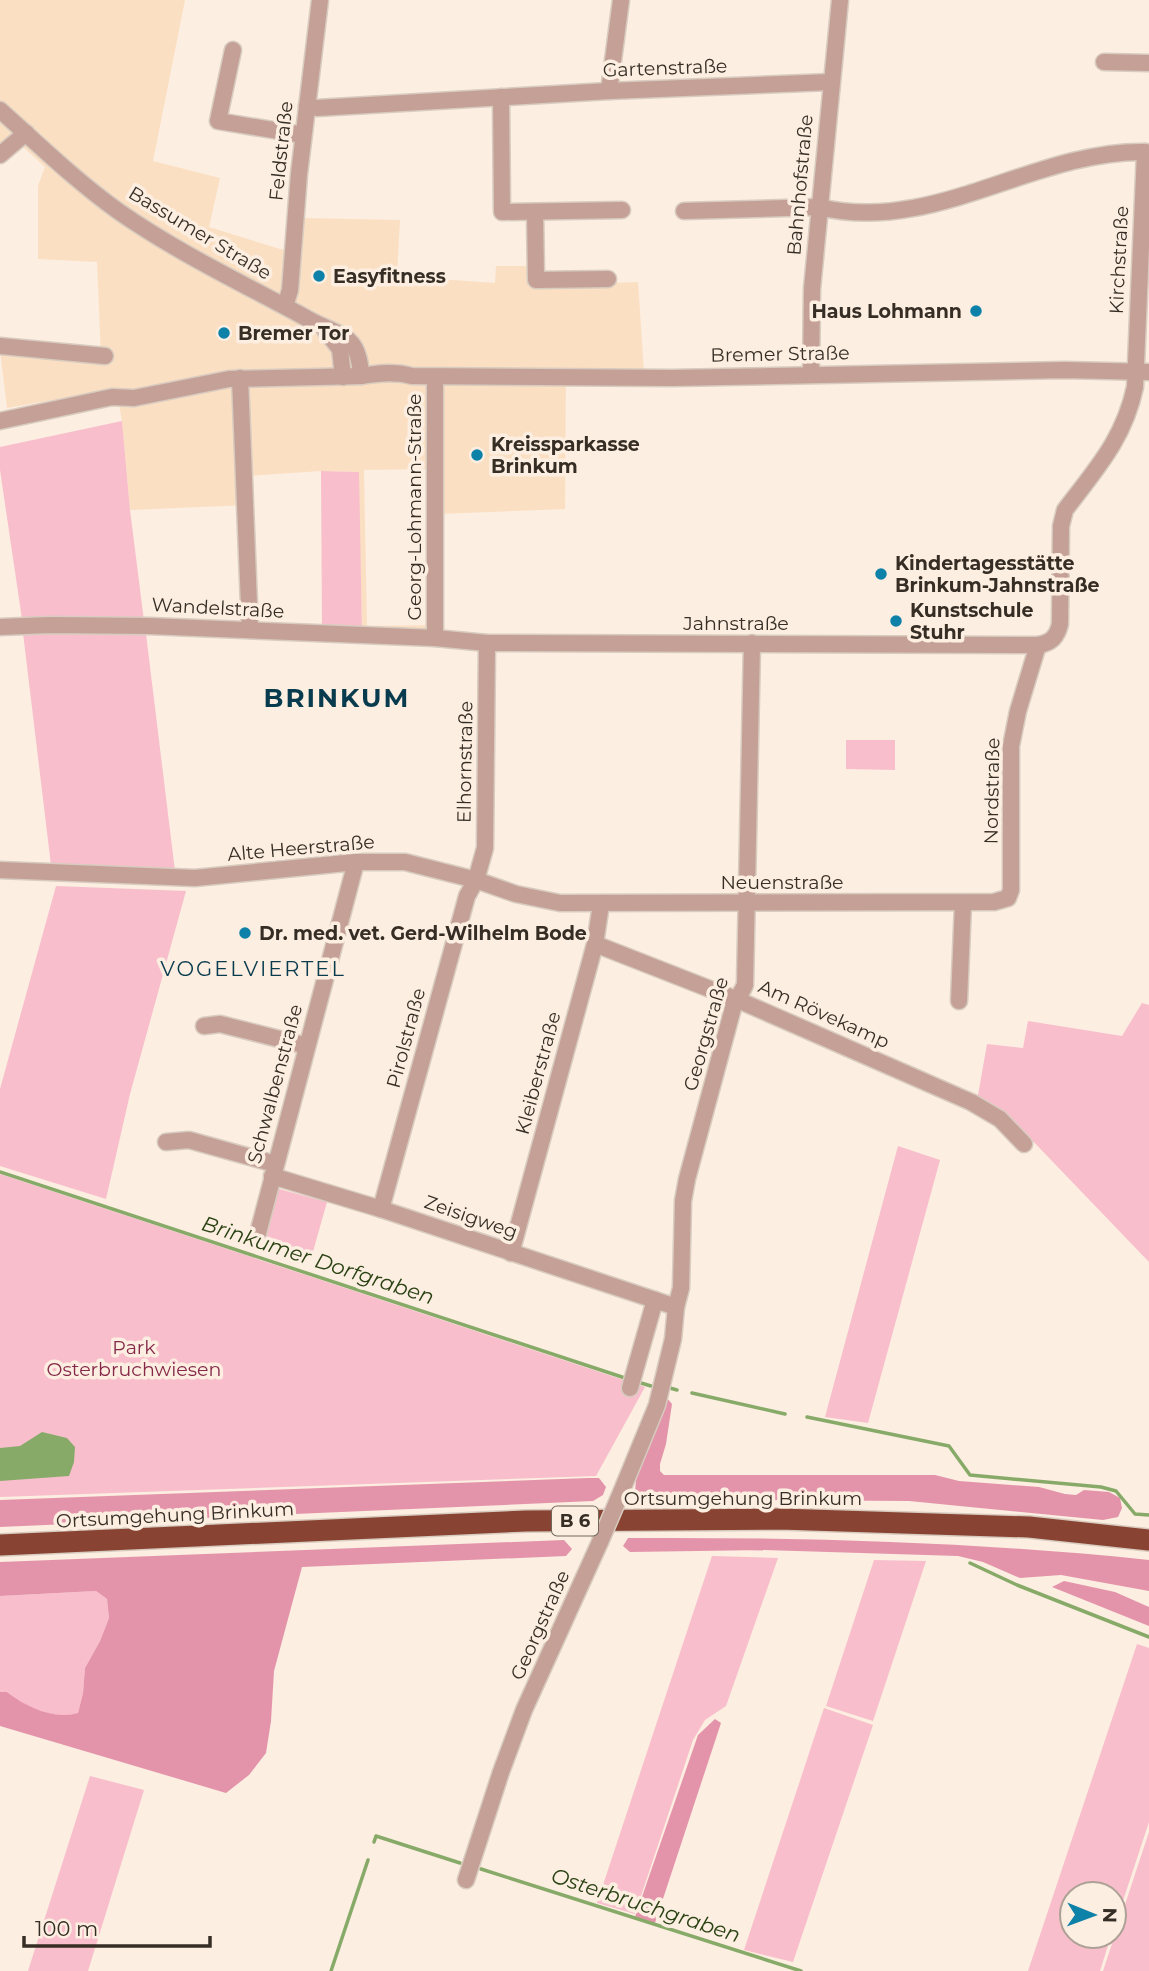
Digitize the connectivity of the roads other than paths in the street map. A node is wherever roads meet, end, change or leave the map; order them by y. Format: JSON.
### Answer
{"nodes":[{"id":1,"x":320,"y":0,"type":"edge"},
{"id":2,"x":621,"y":0,"type":"edge"},
{"id":3,"x":840,"y":0,"type":"edge"},
{"id":4,"x":233,"y":50,"type":"dead end"},
{"id":5,"x":1104,"y":62,"type":"dead end"},
{"id":6,"x":1149,"y":63,"type":"edge"},
{"id":7,"x":831,"y":82,"type":"junction"},
{"id":8,"x":610,"y":91,"type":"junction"},
{"id":9,"x":501,"y":97,"type":"junction"},
{"id":10,"x":307,"y":106,"type":"junction"},
{"id":11,"x":0,"y":110,"type":"edge"},
{"id":12,"x":26,"y":133,"type":"junction"},
{"id":13,"x":303,"y":135,"type":"junction"},
{"id":14,"x":1147,"y":151,"type":"edge"},
{"id":15,"x":0,"y":155,"type":"edge"},
{"id":16,"x":819,"y":207,"type":"junction"},
{"id":17,"x":622,"y":210,"type":"dead end"},
{"id":18,"x":684,"y":211,"type":"dead end"},
{"id":19,"x":536,"y":212,"type":"junction"},
{"id":20,"x":608,"y":279,"type":"dead end"},
{"id":21,"x":285,"y":306,"type":"junction"},
{"id":22,"x":321,"y":326,"type":"junction"},
{"id":23,"x":0,"y":346,"type":"edge"},
{"id":24,"x":105,"y":356,"type":"dead end"},
{"id":25,"x":1142,"y":371,"type":"edge"},
{"id":26,"x":811,"y":374,"type":"junction"},
{"id":27,"x":361,"y":376,"type":"junction"},
{"id":28,"x":344,"y":377,"type":"junction"},
{"id":29,"x":435,"y":377,"type":"junction"},
{"id":30,"x":240,"y":378,"type":"junction"},
{"id":31,"x":134,"y":398,"type":"junction"},
{"id":32,"x":0,"y":421,"type":"edge"},
{"id":33,"x":0,"y":430,"type":"edge"},
{"id":34,"x":0,"y":627,"type":"edge"},
{"id":35,"x":250,"y":630,"type":"junction"},
{"id":36,"x":435,"y":638,"type":"junction"},
{"id":37,"x":487,"y":643,"type":"junction"},
{"id":38,"x":752,"y":643,"type":"junction"},
{"id":39,"x":1038,"y":645,"type":"junction"},
{"id":40,"x":356,"y":862,"type":"junction"},
{"id":41,"x":0,"y":870,"type":"edge"},
{"id":42,"x":475,"y":880,"type":"junction"},
{"id":43,"x":994,"y":902,"type":"joint"},
{"id":44,"x":748,"y":903,"type":"junction"},
{"id":45,"x":963,"y":903,"type":"junction"},
{"id":46,"x":601,"y":904,"type":"junction"},
{"id":47,"x":595,"y":943,"type":"junction"},
{"id":48,"x":738,"y":1000,"type":"junction"},
{"id":49,"x":959,"y":1001,"type":"dead end"},
{"id":50,"x":204,"y":1026,"type":"dead end"},
{"id":51,"x":307,"y":1046,"type":"junction"},
{"id":52,"x":166,"y":1142,"type":"dead end"},
{"id":53,"x":1024,"y":1144,"type":"dead end"},
{"id":54,"x":273,"y":1170,"type":"junction"},
{"id":55,"x":381,"y":1209,"type":"junction"},
{"id":56,"x":257,"y":1237,"type":"dead end"},
{"id":57,"x":511,"y":1253,"type":"junction"},
{"id":58,"x":655,"y":1300,"type":"junction"},
{"id":59,"x":676,"y":1307,"type":"junction"},
{"id":60,"x":630,"y":1388,"type":"dead end"},
{"id":61,"x":1149,"y":1540,"type":"edge"},
{"id":62,"x":0,"y":1545,"type":"edge"},
{"id":63,"x":466,"y":1880,"type":"dead end"}],
"edges":[{"from":1,"to":10,"type":"street","name":"Feldstraße"},
{"from":2,"to":8,"type":"street"},
{"from":3,"to":7,"type":"street","name":"Bahnhofstraße"},
{"from":4,"to":13,"type":"street"},
{"from":5,"to":6,"type":"street"},
{"from":7,"to":8,"type":"street","name":"Gartenstraße"},
{"from":7,"to":16,"type":"street","name":"Bahnhofstraße"},
{"from":8,"to":9,"type":"street","name":"Gartenstraße"},
{"from":9,"to":10,"type":"street","name":"Gartenstraße"},
{"from":9,"to":19,"type":"street"},
{"from":10,"to":13,"type":"street","name":"Feldstraße"},
{"from":11,"to":12,"type":"street","name":"Bassumer Straße"},
{"from":12,"to":15,"type":"street"},
{"from":12,"to":21,"type":"street","name":"Bassumer Straße"},
{"from":13,"to":21,"type":"street","name":"Feldstraße"},
{"from":14,"to":16,"type":"street"},
{"from":14,"to":25,"type":"street","name":"Kirchstraße"},
{"from":16,"to":18,"type":"street"},
{"from":16,"to":26,"type":"street","name":"Bahnhofstraße"},
{"from":17,"to":19,"type":"street"},
{"from":19,"to":20,"type":"street"},
{"from":21,"to":22,"type":"street","name":"Bassumer Straße"},
{"from":22,"to":27,"type":"street","name":"Bassumer Straße"},
{"from":22,"to":28,"type":"street","name":"Bassumer Straße"},
{"from":23,"to":24,"type":"street"},
{"from":25,"to":26,"type":"street","name":"Bremer Straße"},
{"from":25,"to":39,"type":"street","name":"Nordstraße"},
{"from":26,"to":29,"type":"street","name":"Bremer Straße"},
{"from":27,"to":28,"type":"street","name":"Bremer Straße"},
{"from":27,"to":29,"type":"street","name":"Bremer Straße"},
{"from":28,"to":30,"type":"street","name":"Bremer Straße"},
{"from":29,"to":36,"type":"street","name":"Georg-Lohmann-Straße"},
{"from":30,"to":31,"type":"street","name":"Bremer Straße"},
{"from":30,"to":35,"type":"street"},
{"from":31,"to":32,"type":"street"},
{"from":31,"to":33,"type":"street"},
{"from":34,"to":35,"type":"street","name":"Wandelstraße"},
{"from":35,"to":36,"type":"street","name":"Wandelstraße"},
{"from":36,"to":37,"type":"street","name":"Jahnstraße"},
{"from":37,"to":38,"type":"street","name":"Jahnstraße"},
{"from":37,"to":42,"type":"street","name":"Elhornstraße"},
{"from":38,"to":39,"type":"street","name":"Jahnstraße"},
{"from":38,"to":44,"type":"street","name":"Georgstraße"},
{"from":39,"to":43,"type":"street","name":"Nordstraße"},
{"from":40,"to":41,"type":"street","name":"Alte Heerstraße"},
{"from":40,"to":42,"type":"street","name":"Alte Heerstraße"},
{"from":40,"to":51,"type":"street","name":"Schwalbenstraße"},
{"from":42,"to":46,"type":"street","name":"Alte Heerstraße"},
{"from":42,"to":55,"type":"street","name":"Pirolstraße"},
{"from":43,"to":45,"type":"street","name":"Neuenstraße"},
{"from":44,"to":45,"type":"street","name":"Neuenstraße"},
{"from":44,"to":46,"type":"street","name":"Neuenstraße"},
{"from":44,"to":48,"type":"street","name":"Georgstraße"},
{"from":45,"to":49,"type":"street"},
{"from":46,"to":47,"type":"street","name":"Kleiberstraße"},
{"from":47,"to":48,"type":"street","name":"Am Rövekamp"},
{"from":47,"to":57,"type":"street","name":"Kleiberstraße"},
{"from":48,"to":53,"type":"street","name":"Am Rövekamp"},
{"from":48,"to":59,"type":"street","name":"Georgstraße"},
{"from":50,"to":51,"type":"street"},
{"from":51,"to":54,"type":"street","name":"Schwalbenstraße"},
{"from":52,"to":54,"type":"street","name":"Zeisigweg"},
{"from":54,"to":55,"type":"street","name":"Zeisigweg"},
{"from":54,"to":56,"type":"street","name":"Schwalbenstraße"},
{"from":55,"to":57,"type":"street","name":"Zeisigweg"},
{"from":57,"to":58,"type":"street","name":"Zeisigweg"},
{"from":58,"to":59,"type":"street"},
{"from":58,"to":60,"type":"street"},
{"from":59,"to":63,"type":"street","name":"Georgstraße","bridge":true},
{"from":61,"to":62,"type":"highway","name":"Ortsumgehung Brinkum","number":"B 6"}]}
